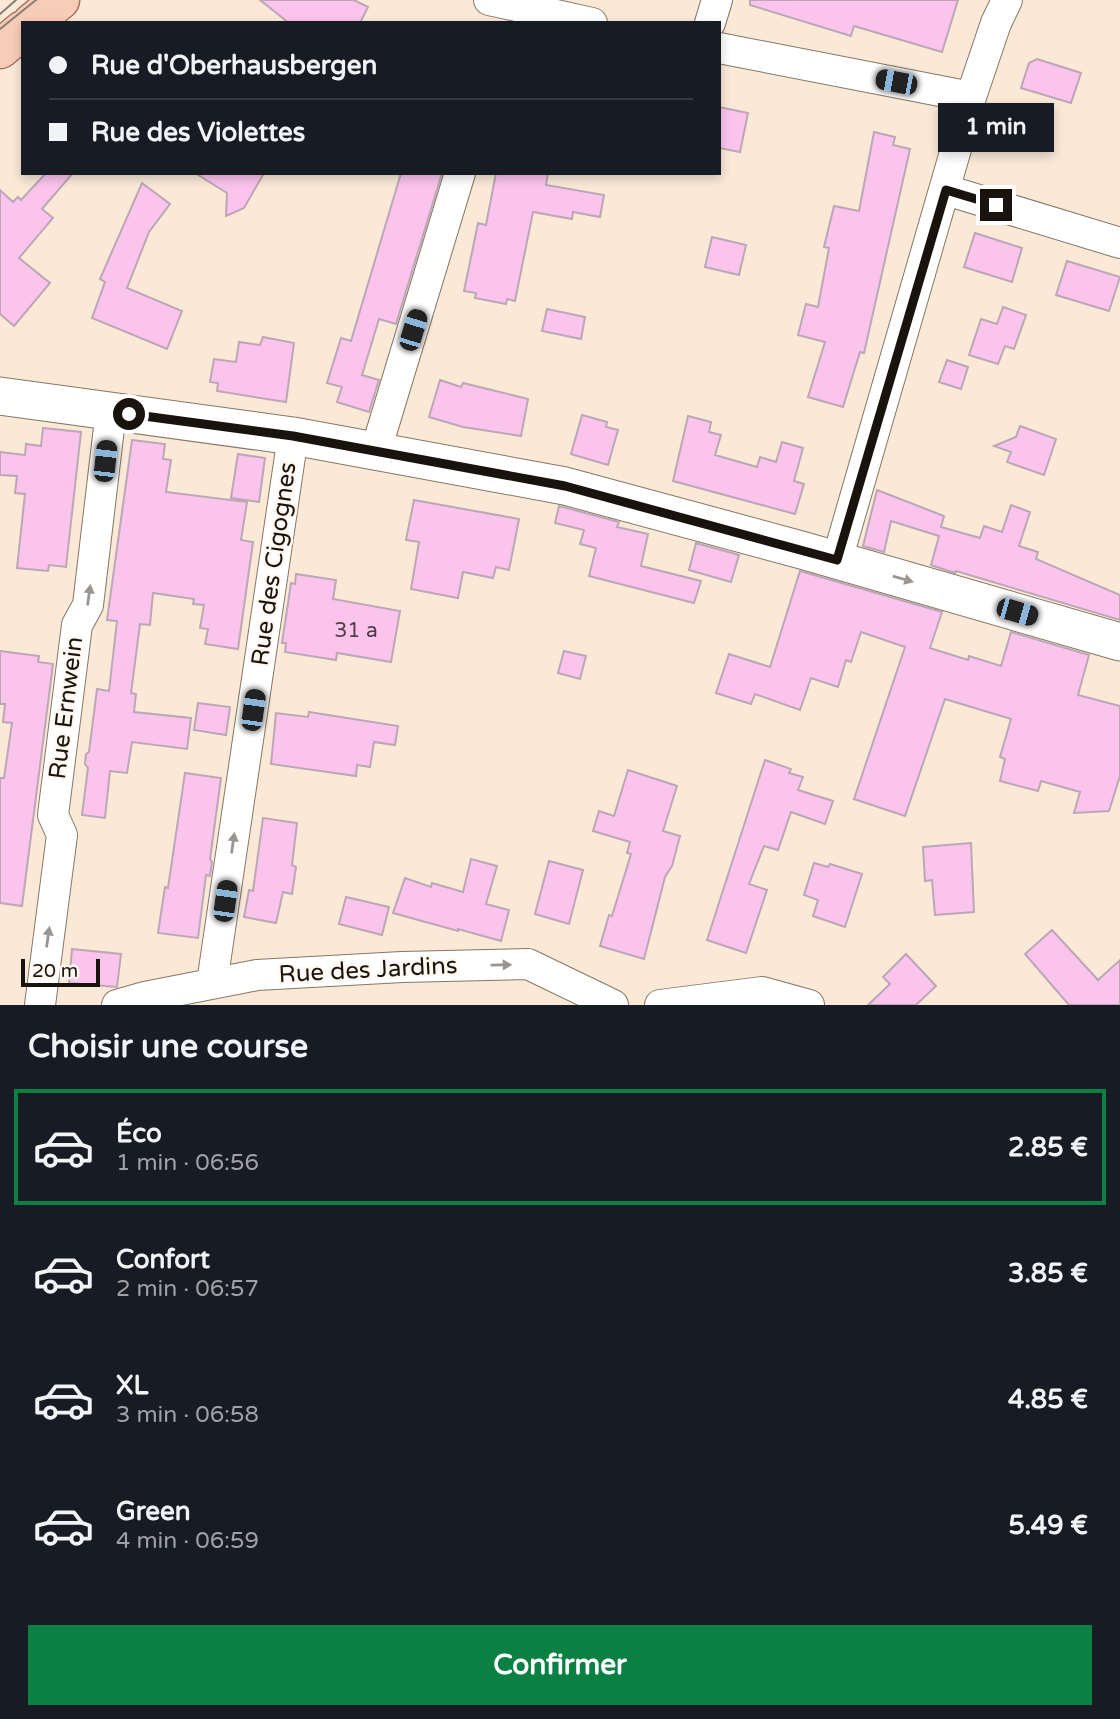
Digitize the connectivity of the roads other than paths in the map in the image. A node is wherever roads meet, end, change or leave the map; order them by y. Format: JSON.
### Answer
{"nodes":[{"id":1,"x":60,"y":0,"type":"edge"},
{"id":2,"x":717,"y":0,"type":"edge"},
{"id":3,"x":1007,"y":0,"type":"edge"},
{"id":4,"x":502,"y":10,"type":"edge"},
{"id":5,"x":34,"y":21,"type":"edge"},
{"id":6,"x":578,"y":21,"type":"edge"},
{"id":7,"x":711,"y":21,"type":"edge"},
{"id":8,"x":21,"y":32,"type":"edge"},
{"id":9,"x":721,"y":48,"type":"edge"},
{"id":10,"x":0,"y":49,"type":"edge"},
{"id":11,"x":971,"y":97,"type":"junction"},
{"id":12,"x":459,"y":175,"type":"edge"},
{"id":13,"x":946,"y":190,"type":"junction"},
{"id":14,"x":1120,"y":243,"type":"edge"},
{"id":15,"x":0,"y":396,"type":"edge"},
{"id":16,"x":111,"y":411,"type":"junction"},
{"id":17,"x":293,"y":436,"type":"junction"},
{"id":18,"x":376,"y":450,"type":"junction"},
{"id":19,"x":837,"y":560,"type":"junction"},
{"id":20,"x":1120,"y":642,"type":"edge"},
{"id":21,"x":212,"y":984,"type":"junction"},
{"id":22,"x":40,"y":1005,"type":"edge"},
{"id":23,"x":117,"y":1005,"type":"edge"},
{"id":24,"x":613,"y":1005,"type":"edge"},
{"id":25,"x":660,"y":1005,"type":"edge"},
{"id":26,"x":809,"y":1005,"type":"edge"}],
"edges":[{"from":1,"to":5,"type":"main road"},
{"from":2,"to":7,"type":"street"},
{"from":3,"to":11,"type":"street"},
{"from":4,"to":6,"type":"street"},
{"from":8,"to":10,"type":"main road"},
{"from":9,"to":11,"type":"street"},
{"from":11,"to":13,"type":"street"},
{"from":12,"to":18,"type":"street"},
{"from":13,"to":14,"type":"street"},
{"from":13,"to":19,"type":"street"},
{"from":15,"to":16,"type":"street"},
{"from":16,"to":17,"type":"street"},
{"from":22,"to":16,"type":"street","name":"Rue Ernwein","one_way":true},
{"from":17,"to":18,"type":"street"},
{"from":21,"to":17,"type":"street","name":"Rue des Cigognes","one_way":true},
{"from":18,"to":19,"type":"street"},
{"from":19,"to":20,"type":"street","one_way":true},
{"from":21,"to":23,"type":"street","name":"Rue des Jardins"},
{"from":21,"to":24,"type":"street","name":"Rue des Jardins","one_way":true},
{"from":25,"to":26,"type":"street"}]}
